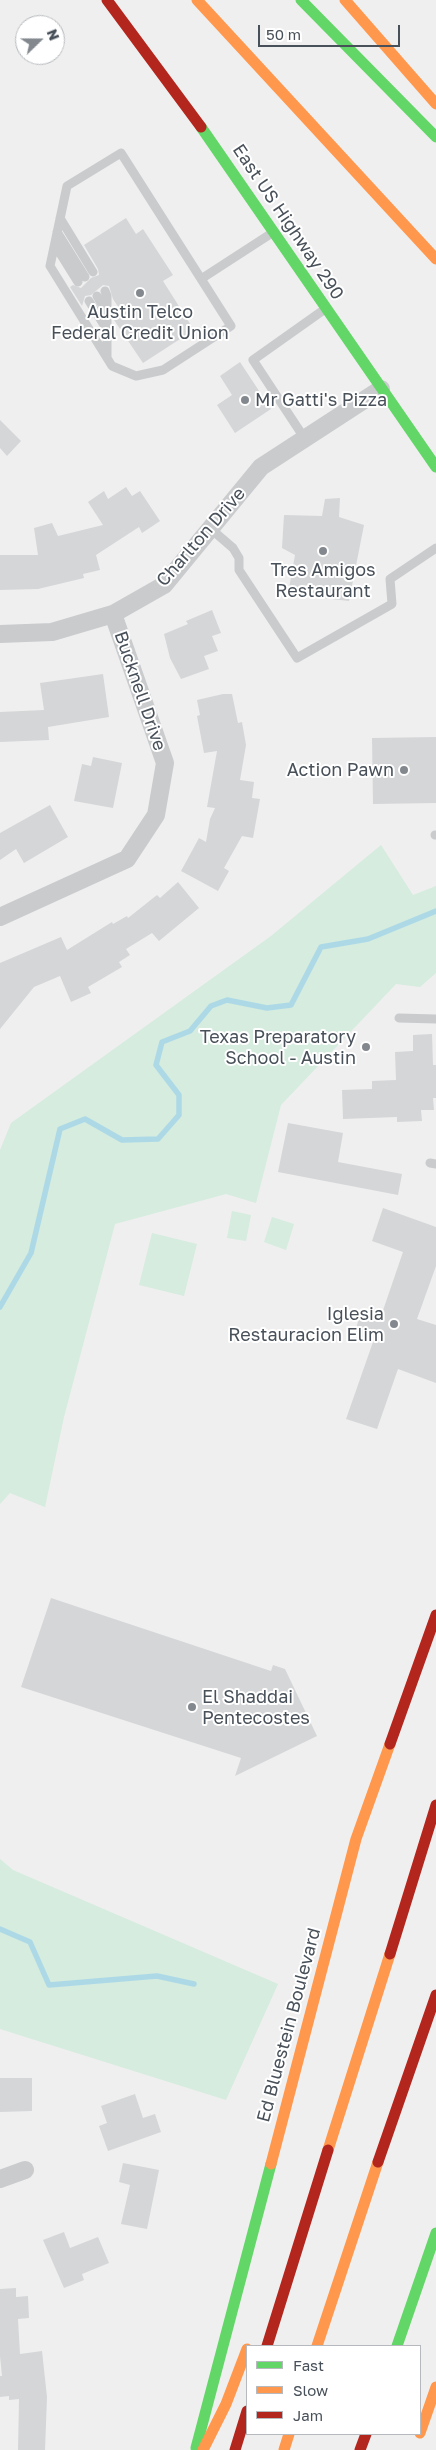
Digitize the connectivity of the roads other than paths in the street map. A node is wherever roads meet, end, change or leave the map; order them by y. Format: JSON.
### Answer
{"nodes":[{"id":1,"x":107,"y":0,"type":"edge"},
{"id":2,"x":197,"y":0,"type":"edge"},
{"id":3,"x":301,"y":0,"type":"edge"},
{"id":4,"x":344,"y":0,"type":"edge"},
{"id":5,"x":436,"y":104,"type":"edge"},
{"id":6,"x":436,"y":137,"type":"edge"},
{"id":7,"x":60,"y":218,"type":"junction"},
{"id":8,"x":58,"y":232,"type":"junction"},
{"id":9,"x":274,"y":232,"type":"junction"},
{"id":10,"x":55,"y":244,"type":"junction"},
{"id":11,"x":436,"y":259,"type":"edge"},
{"id":12,"x":85,"y":277,"type":"junction"},
{"id":13,"x":201,"y":279,"type":"junction"},
{"id":14,"x":326,"y":309,"type":"junction"},
{"id":15,"x":107,"y":330,"type":"junction"},
{"id":16,"x":107,"y":358,"type":"junction"},
{"id":17,"x":381,"y":389,"type":"junction"},
{"id":18,"x":305,"y":439,"type":"junction"},
{"id":19,"x":436,"y":467,"type":"edge"},
{"id":20,"x":211,"y":529,"type":"junction"},
{"id":21,"x":436,"y":548,"type":"edge"},
{"id":22,"x":113,"y":614,"type":"junction"},
{"id":23,"x":0,"y":634,"type":"edge"},
{"id":24,"x":0,"y":917,"type":"edge"},
{"id":25,"x":399,"y":1018,"type":"dead end"},
{"id":26,"x":436,"y":1019,"type":"edge"},
{"id":27,"x":436,"y":1615,"type":"edge"},
{"id":28,"x":436,"y":1806,"type":"edge"},
{"id":29,"x":415,"y":1915,"type":"dead end"},
{"id":30,"x":436,"y":1995,"type":"edge"},
{"id":31,"x":25,"y":2170,"type":"dead end"},
{"id":32,"x":0,"y":2179,"type":"edge"},
{"id":33,"x":436,"y":2233,"type":"edge"},
{"id":34,"x":280,"y":2264,"type":"dead end"},
{"id":35,"x":267,"y":2345,"type":"edge"},
{"id":36,"x":317,"y":2345,"type":"edge"},
{"id":37,"x":396,"y":2345,"type":"edge"},
{"id":38,"x":246,"y":2352,"type":"edge"},
{"id":39,"x":436,"y":2387,"type":"edge"},
{"id":40,"x":246,"y":2414,"type":"edge"},
{"id":41,"x":421,"y":2430,"type":"edge"},
{"id":42,"x":289,"y":2435,"type":"edge"},
{"id":43,"x":366,"y":2435,"type":"edge"},
{"id":44,"x":196,"y":2450,"type":"edge"},
{"id":45,"x":203,"y":2450,"type":"edge"},
{"id":46,"x":235,"y":2450,"type":"edge"},
{"id":47,"x":284,"y":2450,"type":"edge"},
{"id":48,"x":360,"y":2450,"type":"edge"}],
"edges":[{"from":1,"to":9,"type":"main road","name":"East US Highway 290"},
{"from":2,"to":11,"type":"main road"},
{"from":3,"to":6,"type":"main road"},
{"from":4,"to":5,"type":"main road"},
{"from":7,"to":8,"type":"lane"},
{"from":7,"to":12,"type":"lane"},
{"from":7,"to":13,"type":"lane"},
{"from":8,"to":10,"type":"lane"},
{"from":8,"to":12,"type":"lane"},
{"from":9,"to":13,"type":"lane"},
{"from":9,"to":14,"type":"main road","name":"East US Highway 290"},
{"from":10,"to":12,"type":"lane"},
{"from":10,"to":16,"type":"lane"},
{"from":13,"to":16,"type":"lane"},
{"from":14,"to":17,"type":"main road","name":"East US Highway 290"},
{"from":14,"to":18,"type":"lane"},
{"from":15,"to":15,"type":"lane"},
{"from":15,"to":16,"type":"lane"},
{"from":17,"to":18,"type":"street","name":"Charlton Drive"},
{"from":17,"to":19,"type":"main road","name":"East US Highway 290"},
{"from":18,"to":20,"type":"street","name":"Charlton Drive"},
{"from":20,"to":21,"type":"lane"},
{"from":20,"to":22,"type":"street","name":"Charlton Drive"},
{"from":22,"to":23,"type":"street","name":"Charlton Drive"},
{"from":22,"to":24,"type":"street","name":"Bucknell Drive"},
{"from":25,"to":26,"type":"lane"},
{"from":27,"to":44,"type":"main road","name":"Ed Bluestein Boulevard"},
{"from":28,"to":35,"type":"main road"},
{"from":29,"to":34,"type":"main road"},
{"from":30,"to":36,"type":"main road"},
{"from":31,"to":32,"type":"street"},
{"from":33,"to":37,"type":"main road"},
{"from":38,"to":45,"type":"main road"},
{"from":39,"to":41,"type":"main road"},
{"from":40,"to":46,"type":"main road"},
{"from":42,"to":47,"type":"main road"},
{"from":43,"to":48,"type":"main road"}]}
